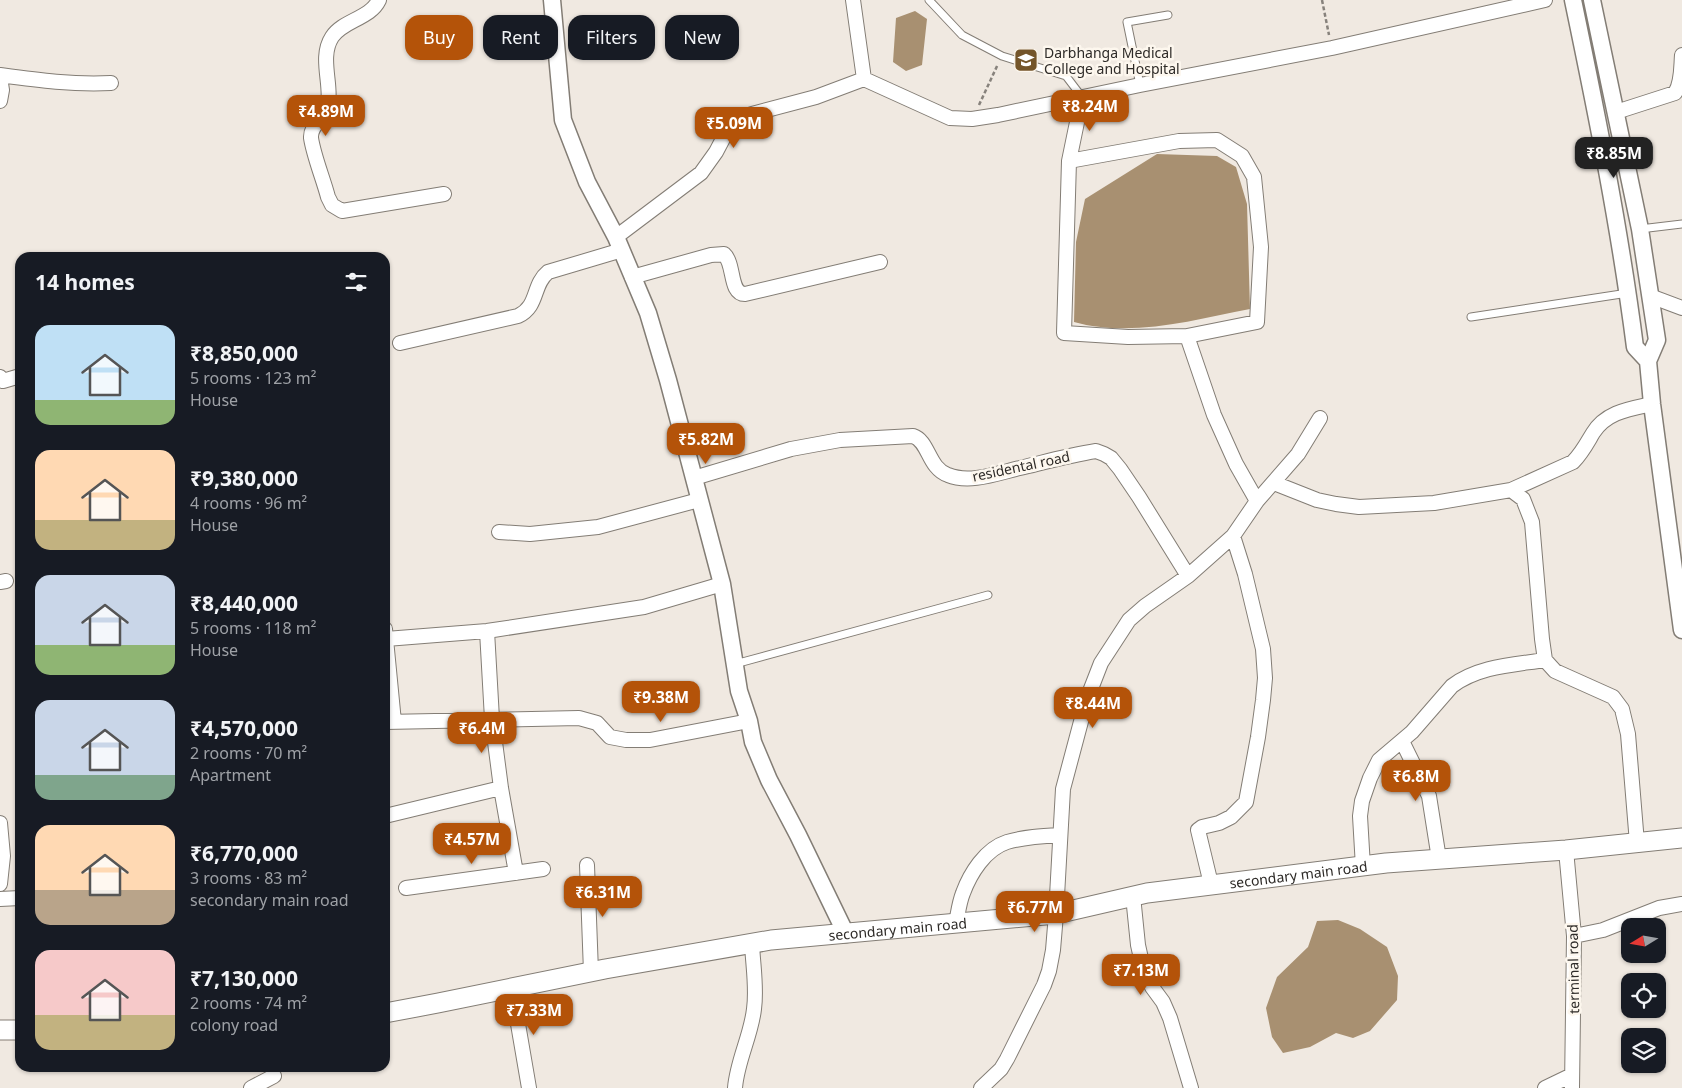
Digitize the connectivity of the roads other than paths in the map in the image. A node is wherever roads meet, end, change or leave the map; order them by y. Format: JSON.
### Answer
{"nodes":[{"id":1,"x":379,"y":0,"type":"edge"},
{"id":2,"x":552,"y":0,"type":"edge"},
{"id":3,"x":852,"y":0,"type":"edge"},
{"id":4,"x":929,"y":0,"type":"edge"},
{"id":5,"x":1544,"y":0,"type":"edge"},
{"id":6,"x":1573,"y":0,"type":"edge"},
{"id":7,"x":1592,"y":0,"type":"edge"},
{"id":8,"x":1168,"y":15,"type":"dead end"},
{"id":9,"x":1682,"y":55,"type":"edge"},
{"id":10,"x":0,"y":76,"type":"edge"},
{"id":11,"x":864,"y":79,"type":"junction"},
{"id":12,"x":111,"y":83,"type":"dead end"},
{"id":13,"x":1140,"y":85,"type":"junction"},
{"id":14,"x":1082,"y":98,"type":"junction"},
{"id":15,"x":0,"y":101,"type":"edge"},
{"id":16,"x":1616,"y":112,"type":"junction"},
{"id":17,"x":1624,"y":153,"type":"junction"},
{"id":18,"x":1604,"y":156,"type":"junction"},
{"id":19,"x":1069,"y":161,"type":"junction"},
{"id":20,"x":444,"y":194,"type":"dead end"},
{"id":21,"x":1682,"y":224,"type":"edge"},
{"id":22,"x":1640,"y":229,"type":"junction"},
{"id":23,"x":619,"y":244,"type":"junction"},
{"id":24,"x":880,"y":262,"type":"dead end"},
{"id":25,"x":632,"y":276,"type":"junction"},
{"id":26,"x":1628,"y":292,"type":"junction"},
{"id":27,"x":1650,"y":296,"type":"junction"},
{"id":28,"x":1682,"y":308,"type":"edge"},
{"id":29,"x":1471,"y":317,"type":"dead end"},
{"id":30,"x":1187,"y":336,"type":"junction"},
{"id":31,"x":400,"y":344,"type":"dead end"},
{"id":32,"x":1648,"y":361,"type":"junction"},
{"id":33,"x":15,"y":377,"type":"edge"},
{"id":34,"x":0,"y":378,"type":"edge"},
{"id":35,"x":1652,"y":404,"type":"junction"},
{"id":36,"x":1320,"y":418,"type":"dead end"},
{"id":37,"x":694,"y":478,"type":"junction"},
{"id":38,"x":1274,"y":483,"type":"junction"},
{"id":39,"x":1510,"y":490,"type":"junction"},
{"id":40,"x":699,"y":500,"type":"junction"},
{"id":41,"x":1258,"y":501,"type":"junction"},
{"id":42,"x":499,"y":532,"type":"dead end"},
{"id":43,"x":1233,"y":536,"type":"junction"},
{"id":44,"x":1188,"y":576,"type":"junction"},
{"id":45,"x":722,"y":584,"type":"junction"},
{"id":46,"x":988,"y":595,"type":"dead end"},
{"id":47,"x":487,"y":630,"type":"junction"},
{"id":48,"x":1682,"y":630,"type":"edge"},
{"id":49,"x":390,"y":634,"type":"edge"},
{"id":50,"x":1545,"y":660,"type":"junction"},
{"id":51,"x":735,"y":664,"type":"junction"},
{"id":52,"x":492,"y":719,"type":"junction"},
{"id":53,"x":749,"y":721,"type":"junction"},
{"id":54,"x":390,"y":722,"type":"edge"},
{"id":55,"x":1402,"y":741,"type":"junction"},
{"id":56,"x":501,"y":788,"type":"junction"},
{"id":57,"x":390,"y":815,"type":"edge"},
{"id":58,"x":0,"y":822,"type":"edge"},
{"id":59,"x":1060,"y":835,"type":"junction"},
{"id":60,"x":1682,"y":838,"type":"edge"},
{"id":61,"x":1638,"y":843,"type":"junction"},
{"id":62,"x":1566,"y":850,"type":"junction"},
{"id":63,"x":1439,"y":859,"type":"junction"},
{"id":64,"x":587,"y":865,"type":"dead end"},
{"id":65,"x":1363,"y":867,"type":"junction"},
{"id":66,"x":542,"y":869,"type":"dead end"},
{"id":67,"x":516,"y":873,"type":"junction"},
{"id":68,"x":0,"y":884,"type":"edge"},
{"id":69,"x":1211,"y":884,"type":"junction"},
{"id":70,"x":406,"y":888,"type":"dead end"},
{"id":71,"x":1133,"y":896,"type":"junction"},
{"id":72,"x":15,"y":898,"type":"edge"},
{"id":73,"x":0,"y":899,"type":"edge"},
{"id":74,"x":1682,"y":904,"type":"edge"},
{"id":75,"x":1056,"y":914,"type":"junction"},
{"id":76,"x":956,"y":924,"type":"junction"},
{"id":77,"x":846,"y":934,"type":"junction"},
{"id":78,"x":1574,"y":936,"type":"junction"},
{"id":79,"x":752,"y":944,"type":"junction"},
{"id":80,"x":591,"y":972,"type":"junction"},
{"id":81,"x":512,"y":989,"type":"junction"},
{"id":82,"x":390,"y":1012,"type":"edge"},
{"id":83,"x":0,"y":1030,"type":"edge"},
{"id":84,"x":15,"y":1030,"type":"edge"},
{"id":85,"x":275,"y":1077,"type":"edge"},
{"id":86,"x":1572,"y":1081,"type":"edge"},
{"id":87,"x":992,"y":1083,"type":"edge"},
{"id":88,"x":251,"y":1088,"type":"edge"},
{"id":89,"x":529,"y":1088,"type":"edge"},
{"id":90,"x":735,"y":1088,"type":"edge"},
{"id":91,"x":980,"y":1088,"type":"edge"},
{"id":92,"x":1191,"y":1088,"type":"edge"},
{"id":93,"x":1545,"y":1088,"type":"edge"}],
"edges":[{"from":1,"to":20,"type":"street"},
{"from":2,"to":23,"type":"street"},
{"from":3,"to":11,"type":"street"},
{"from":4,"to":14,"type":"lane"},
{"from":5,"to":13,"type":"street"},
{"from":6,"to":18,"type":"street"},
{"from":7,"to":16,"type":"street"},
{"from":8,"to":13,"type":"lane"},
{"from":9,"to":16,"type":"street"},
{"from":10,"to":12,"type":"street"},
{"from":10,"to":15,"type":"street"},
{"from":11,"to":14,"type":"street"},
{"from":11,"to":23,"type":"street"},
{"from":13,"to":14,"type":"street"},
{"from":14,"to":19,"type":"street"},
{"from":16,"to":17,"type":"street"},
{"from":17,"to":18,"type":"street"},
{"from":17,"to":22,"type":"street"},
{"from":18,"to":26,"type":"street"},
{"from":19,"to":30,"type":"street"},
{"from":19,"to":30,"type":"street"},
{"from":21,"to":22,"type":"lane"},
{"from":22,"to":27,"type":"street"},
{"from":23,"to":25,"type":"street"},
{"from":23,"to":31,"type":"street"},
{"from":24,"to":25,"type":"street"},
{"from":25,"to":37,"type":"street"},
{"from":26,"to":29,"type":"lane"},
{"from":26,"to":32,"type":"street"},
{"from":27,"to":28,"type":"street"},
{"from":27,"to":32,"type":"street"},
{"from":30,"to":41,"type":"street"},
{"from":32,"to":35,"type":"street"},
{"from":33,"to":34,"type":"street"},
{"from":35,"to":39,"type":"street"},
{"from":35,"to":48,"type":"street"},
{"from":36,"to":38,"type":"street"},
{"from":37,"to":40,"type":"street"},
{"from":37,"to":44,"type":"street","name":"residental road"},
{"from":38,"to":39,"type":"street"},
{"from":38,"to":41,"type":"street"},
{"from":39,"to":50,"type":"street"},
{"from":40,"to":42,"type":"street"},
{"from":40,"to":45,"type":"street"},
{"from":41,"to":43,"type":"street"},
{"from":43,"to":44,"type":"street"},
{"from":43,"to":69,"type":"street"},
{"from":44,"to":59,"type":"street"},
{"from":45,"to":47,"type":"street"},
{"from":45,"to":51,"type":"street"},
{"from":46,"to":51,"type":"lane"},
{"from":47,"to":49,"type":"street"},
{"from":47,"to":52,"type":"street"},
{"from":50,"to":55,"type":"street"},
{"from":50,"to":61,"type":"street"},
{"from":51,"to":53,"type":"street"},
{"from":52,"to":53,"type":"street"},
{"from":52,"to":54,"type":"street"},
{"from":52,"to":56,"type":"street"},
{"from":53,"to":77,"type":"street"},
{"from":55,"to":63,"type":"street"},
{"from":55,"to":65,"type":"street"},
{"from":56,"to":57,"type":"street"},
{"from":56,"to":67,"type":"street"},
{"from":58,"to":68,"type":"street"},
{"from":59,"to":75,"type":"street"},
{"from":59,"to":76,"type":"street"},
{"from":60,"to":61,"type":"main road","name":"secondary main road"},
{"from":61,"to":62,"type":"main road","name":"secondary main road"},
{"from":62,"to":63,"type":"main road","name":"secondary main road"},
{"from":62,"to":78,"type":"street","name":"terminal road"},
{"from":63,"to":65,"type":"main road","name":"secondary main road"},
{"from":64,"to":80,"type":"street"},
{"from":65,"to":69,"type":"main road","name":"secondary main road"},
{"from":66,"to":67,"type":"street"},
{"from":67,"to":70,"type":"street"},
{"from":69,"to":71,"type":"main road","name":"secondary main road"},
{"from":71,"to":75,"type":"main road","name":"secondary main road"},
{"from":71,"to":92,"type":"street"},
{"from":72,"to":73,"type":"street"},
{"from":74,"to":78,"type":"street"},
{"from":75,"to":76,"type":"main road","name":"secondary main road"},
{"from":75,"to":87,"type":"street"},
{"from":76,"to":77,"type":"main road","name":"secondary main road"},
{"from":77,"to":79,"type":"main road","name":"secondary main road"},
{"from":78,"to":86,"type":"street","name":"terminal road"},
{"from":79,"to":80,"type":"main road","name":"secondary main road"},
{"from":79,"to":90,"type":"street"},
{"from":80,"to":81,"type":"main road","name":"secondary main road"},
{"from":81,"to":82,"type":"main road","name":"secondary main road"},
{"from":81,"to":89,"type":"street"},
{"from":83,"to":84,"type":"main road"},
{"from":85,"to":88,"type":"street"},
{"from":86,"to":93,"type":"street"},
{"from":87,"to":91,"type":"street"}]}
